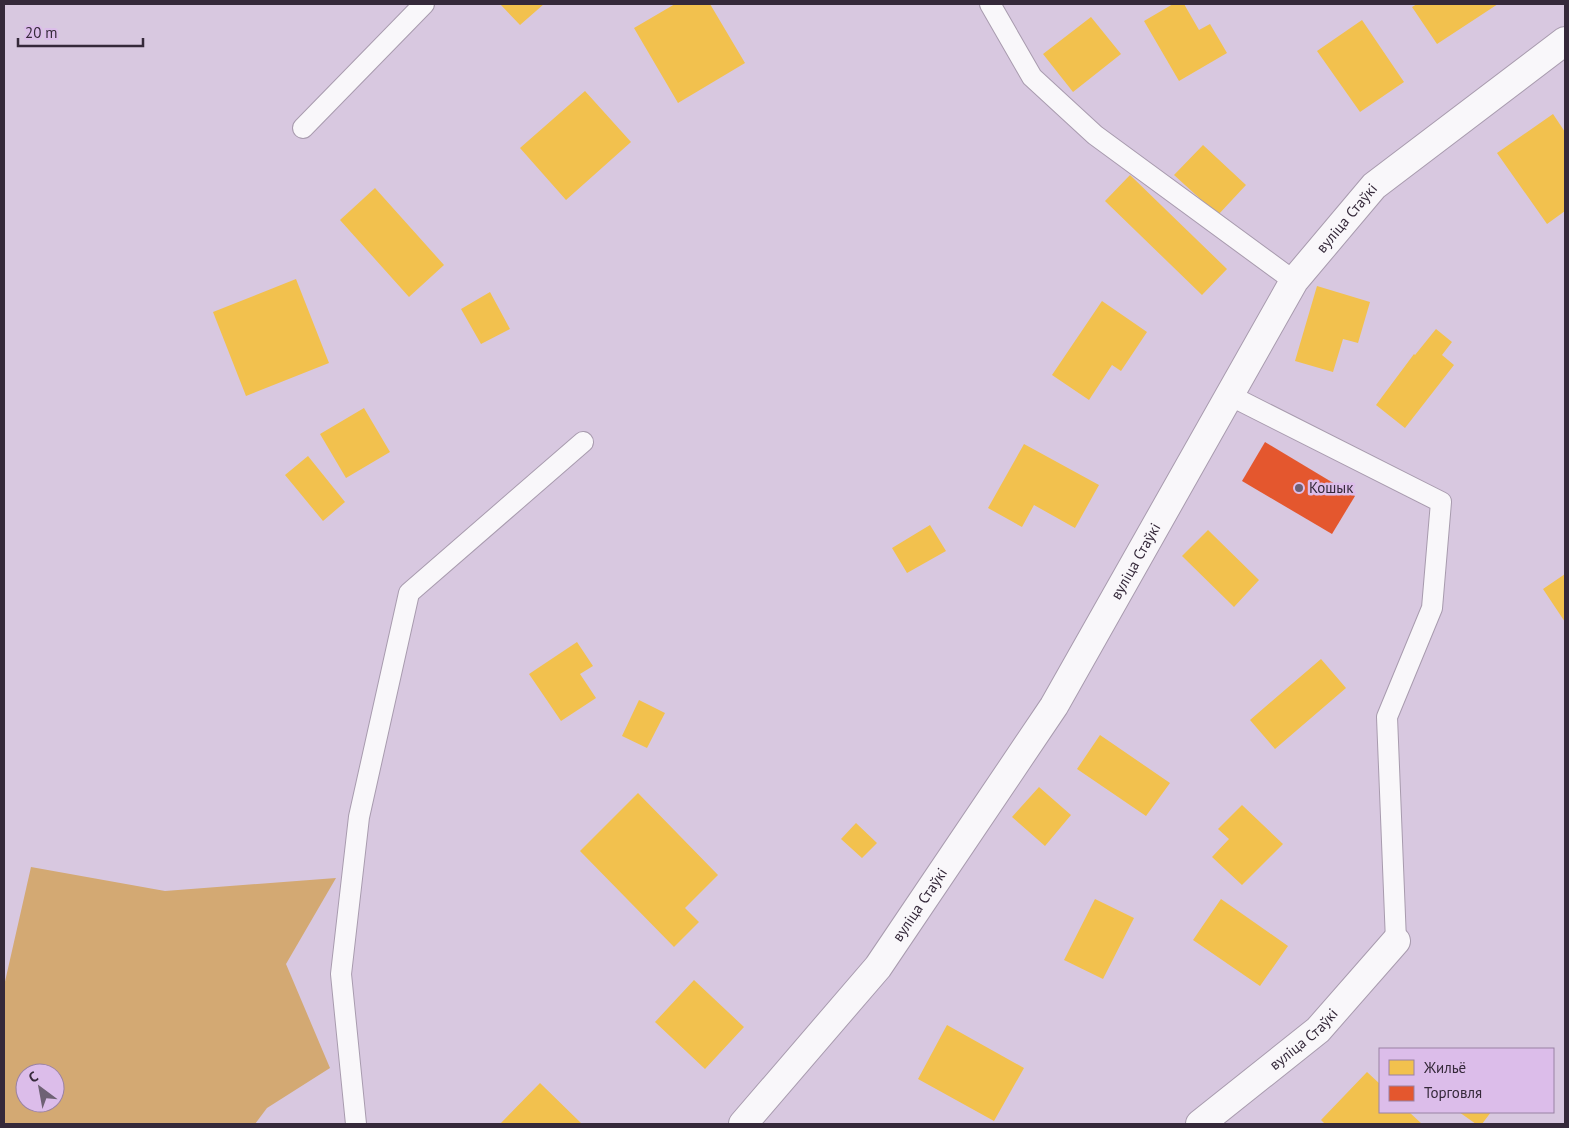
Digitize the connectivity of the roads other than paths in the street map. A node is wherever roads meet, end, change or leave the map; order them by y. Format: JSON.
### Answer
{"nodes":[{"id":1,"x":424,"y":4,"type":"edge"},
{"id":2,"x":990,"y":4,"type":"edge"},
{"id":3,"x":1565,"y":41,"type":"edge"},
{"id":4,"x":303,"y":128,"type":"dead end"},
{"id":5,"x":1294,"y":281,"type":"junction"},
{"id":6,"x":1229,"y":395,"type":"junction"},
{"id":7,"x":584,"y":442,"type":"dead end"},
{"id":8,"x":1396,"y":941,"type":"joint"},
{"id":9,"x":356,"y":1124,"type":"edge"},
{"id":10,"x":743,"y":1124,"type":"edge"},
{"id":11,"x":1200,"y":1124,"type":"edge"}],
"edges":[{"from":1,"to":4,"type":"lane"},
{"from":2,"to":5,"type":"lane"},
{"from":3,"to":5,"type":"street","name":"вуліца Стаўкі"},
{"from":5,"to":6,"type":"street","name":"вуліца Стаўкі"},
{"from":6,"to":8,"type":"lane"},
{"from":6,"to":10,"type":"street","name":"вуліца Стаўкі"},
{"from":7,"to":9,"type":"lane"},
{"from":8,"to":11,"type":"street","name":"вуліца Стаўкі"}]}
